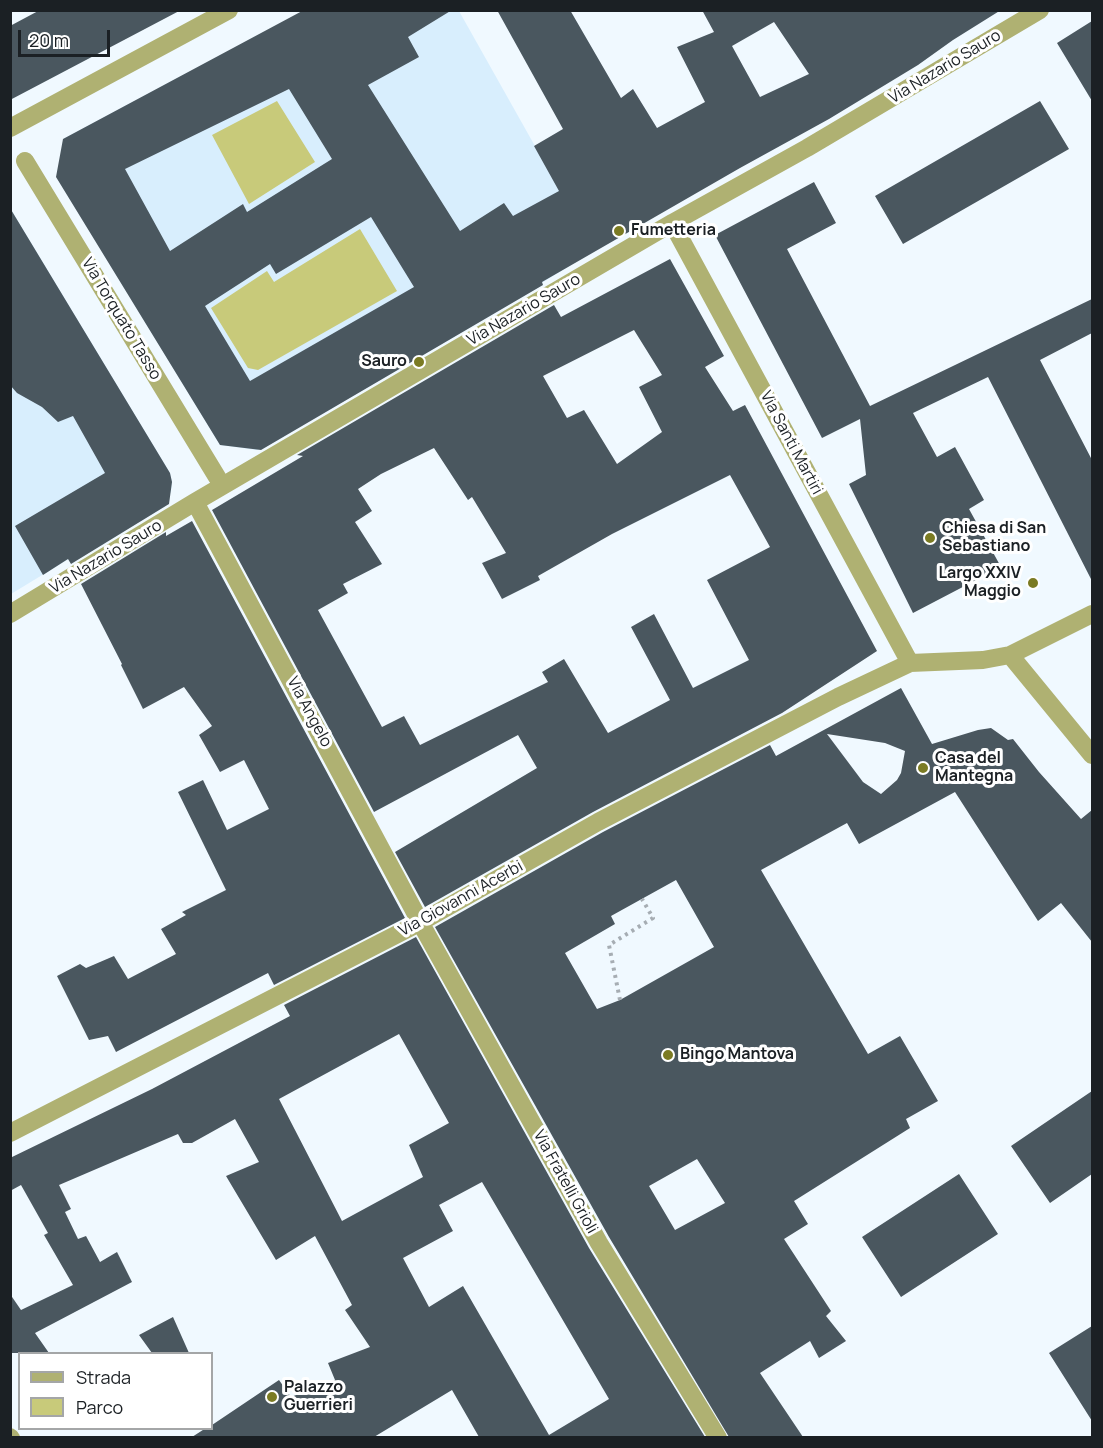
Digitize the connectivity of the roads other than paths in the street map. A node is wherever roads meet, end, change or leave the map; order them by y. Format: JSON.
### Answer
{"nodes":[{"id":1,"x":230,"y":10,"type":"edge"},
{"id":2,"x":1040,"y":10,"type":"edge"},
{"id":3,"x":10,"y":128,"type":"edge"},
{"id":4,"x":25,"y":161,"type":"dead end"},
{"id":5,"x":672,"y":223,"type":"junction"},
{"id":6,"x":217,"y":477,"type":"dead end"},
{"id":7,"x":195,"y":502,"type":"junction"},
{"id":8,"x":10,"y":614,"type":"edge"},
{"id":9,"x":1092,"y":614,"type":"edge"},
{"id":10,"x":1010,"y":655,"type":"junction"},
{"id":11,"x":910,"y":663,"type":"junction"},
{"id":12,"x":1092,"y":755,"type":"edge"},
{"id":13,"x":421,"y":922,"type":"junction"},
{"id":14,"x":10,"y":1133,"type":"edge"},
{"id":15,"x":718,"y":1437,"type":"edge"}],
"edges":[{"from":1,"to":3,"type":"street"},
{"from":2,"to":5,"type":"street","name":"Via Nazario Sauro"},
{"from":4,"to":6,"type":"street","name":"Via Torquato Tasso"},
{"from":5,"to":7,"type":"street","name":"Via Nazario Sauro"},
{"from":5,"to":11,"type":"street","name":"Via Santi Martiri"},
{"from":7,"to":8,"type":"street","name":"Via Nazario Sauro"},
{"from":7,"to":13,"type":"street","name":"Via Angelo"},
{"from":9,"to":10,"type":"street"},
{"from":10,"to":11,"type":"street"},
{"from":10,"to":12,"type":"street"},
{"from":11,"to":13,"type":"street","name":"Via Giovanni Acerbi"},
{"from":13,"to":14,"type":"street","name":"Via Giovanni Acerbi"},
{"from":13,"to":15,"type":"street","name":"Via Fratelli Grioli"}]}
